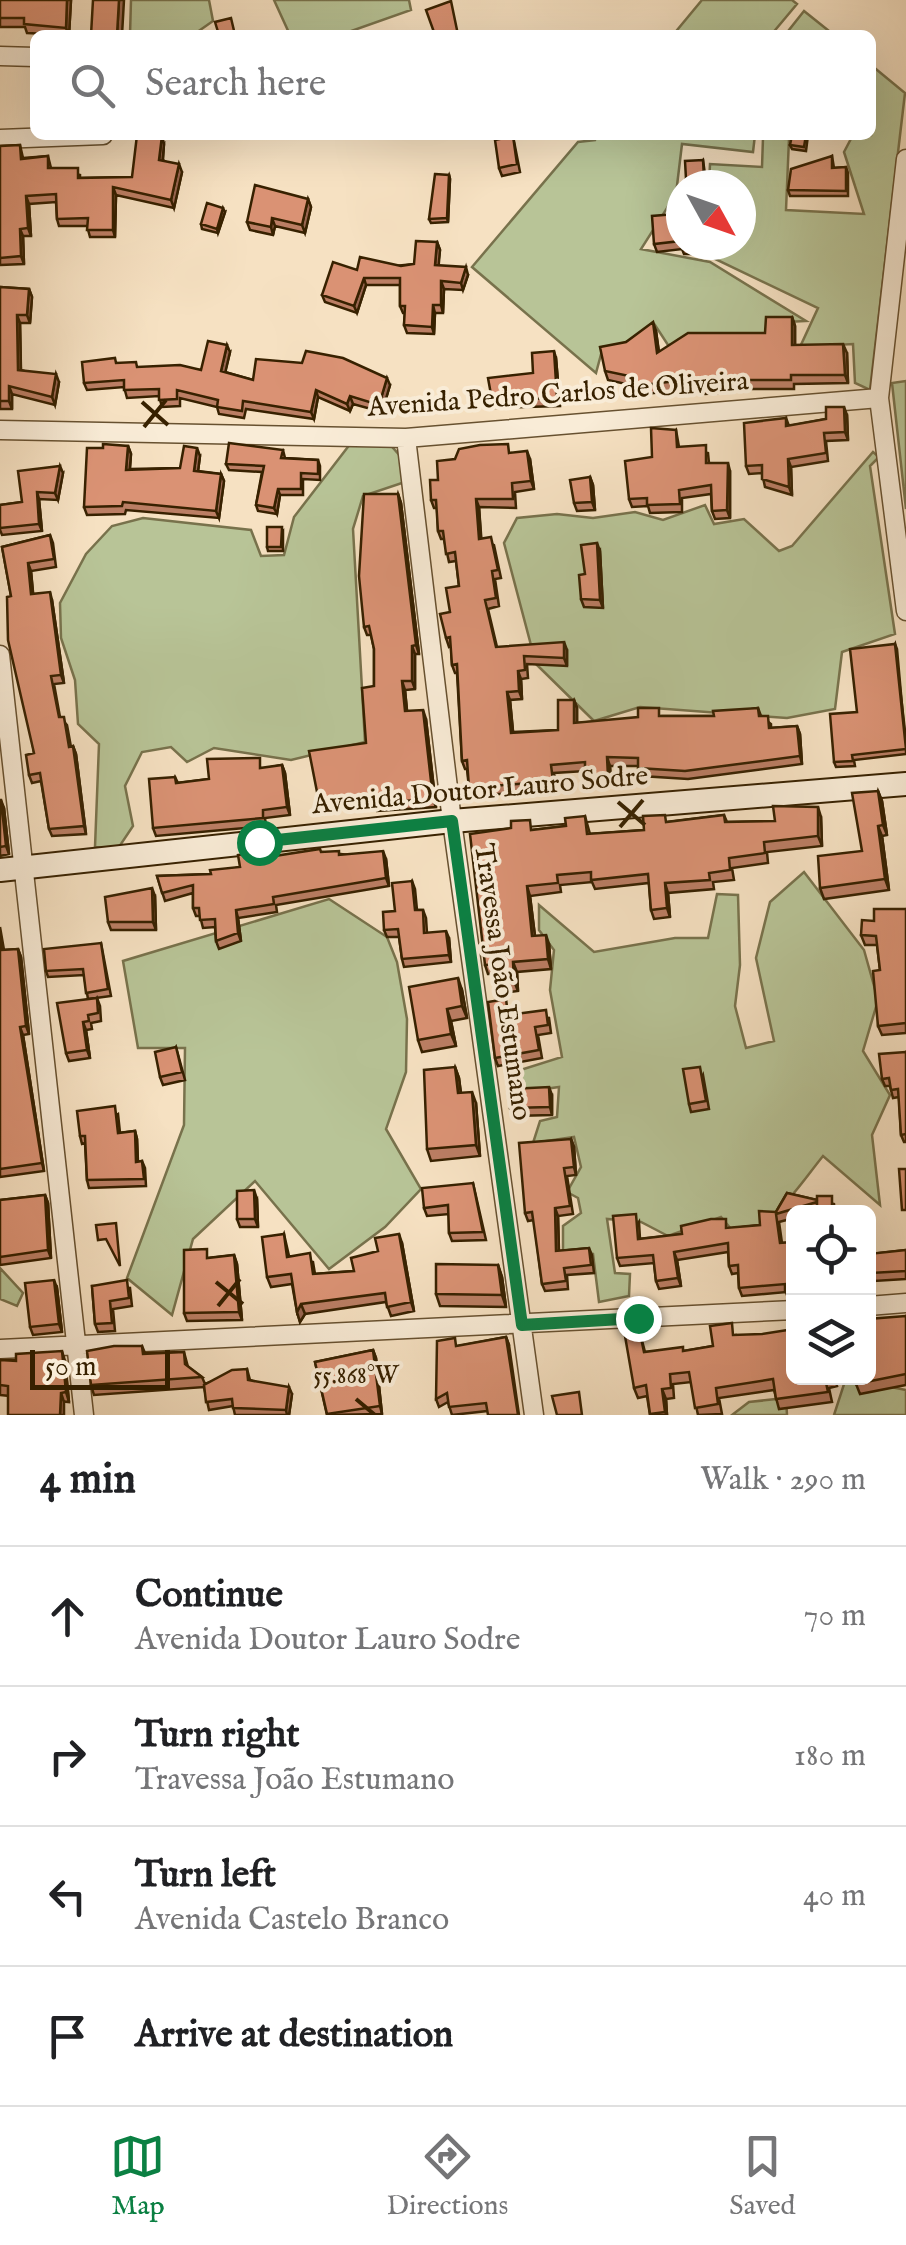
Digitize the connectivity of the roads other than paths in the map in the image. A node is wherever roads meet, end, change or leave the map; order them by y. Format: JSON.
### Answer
{"nodes":[{"id":1,"x":0,"y":56,"type":"edge"},
{"id":2,"x":30,"y":58,"type":"edge"},
{"id":3,"x":30,"y":139,"type":"edge"},
{"id":4,"x":0,"y":140,"type":"edge"},
{"id":5,"x":906,"y":159,"type":"edge"},
{"id":6,"x":879,"y":398,"type":"junction"},
{"id":7,"x":0,"y":430,"type":"edge"},
{"id":8,"x":406,"y":438,"type":"junction"},
{"id":9,"x":906,"y":611,"type":"edge"},
{"id":10,"x":0,"y":655,"type":"edge"},
{"id":11,"x":906,"y":784,"type":"edge"},
{"id":12,"x":452,"y":821,"type":"junction"},
{"id":13,"x":27,"y":867,"type":"junction"},
{"id":14,"x":0,"y":870,"type":"edge"},
{"id":15,"x":906,"y":1304,"type":"edge"},
{"id":16,"x":876,"y":1306,"type":"edge"},
{"id":17,"x":786,"y":1310,"type":"edge"},
{"id":18,"x":522,"y":1325,"type":"junction"},
{"id":19,"x":78,"y":1344,"type":"junction"},
{"id":20,"x":0,"y":1348,"type":"edge"},
{"id":21,"x":84,"y":1415,"type":"edge"},
{"id":22,"x":534,"y":1415,"type":"edge"}],
"edges":[{"from":1,"to":2,"type":"street"},
{"from":3,"to":4,"type":"street"},
{"from":5,"to":6,"type":"street"},
{"from":6,"to":8,"type":"street","name":"Avenida Pedro Carlos de Oliveira"},
{"from":6,"to":9,"type":"street"},
{"from":7,"to":8,"type":"street","name":"Avenida Pedro Carlos de Oliveira"},
{"from":8,"to":12,"type":"street","name":"Travessa João Estumano"},
{"from":10,"to":13,"type":"street"},
{"from":11,"to":12,"type":"street","name":"Avenida Doutor Lauro Sodre"},
{"from":12,"to":13,"type":"street","name":"Avenida Doutor Lauro Sodre"},
{"from":12,"to":18,"type":"street","name":"Travessa João Estumano"},
{"from":13,"to":14,"type":"street","name":"Avenida Doutor Lauro Sodre"},
{"from":13,"to":19,"type":"street"},
{"from":15,"to":16,"type":"street"},
{"from":17,"to":18,"type":"street"},
{"from":18,"to":19,"type":"street"},
{"from":18,"to":22,"type":"street","name":"Travessa João Estumano"},
{"from":19,"to":20,"type":"street"},
{"from":19,"to":21,"type":"street"}]}
